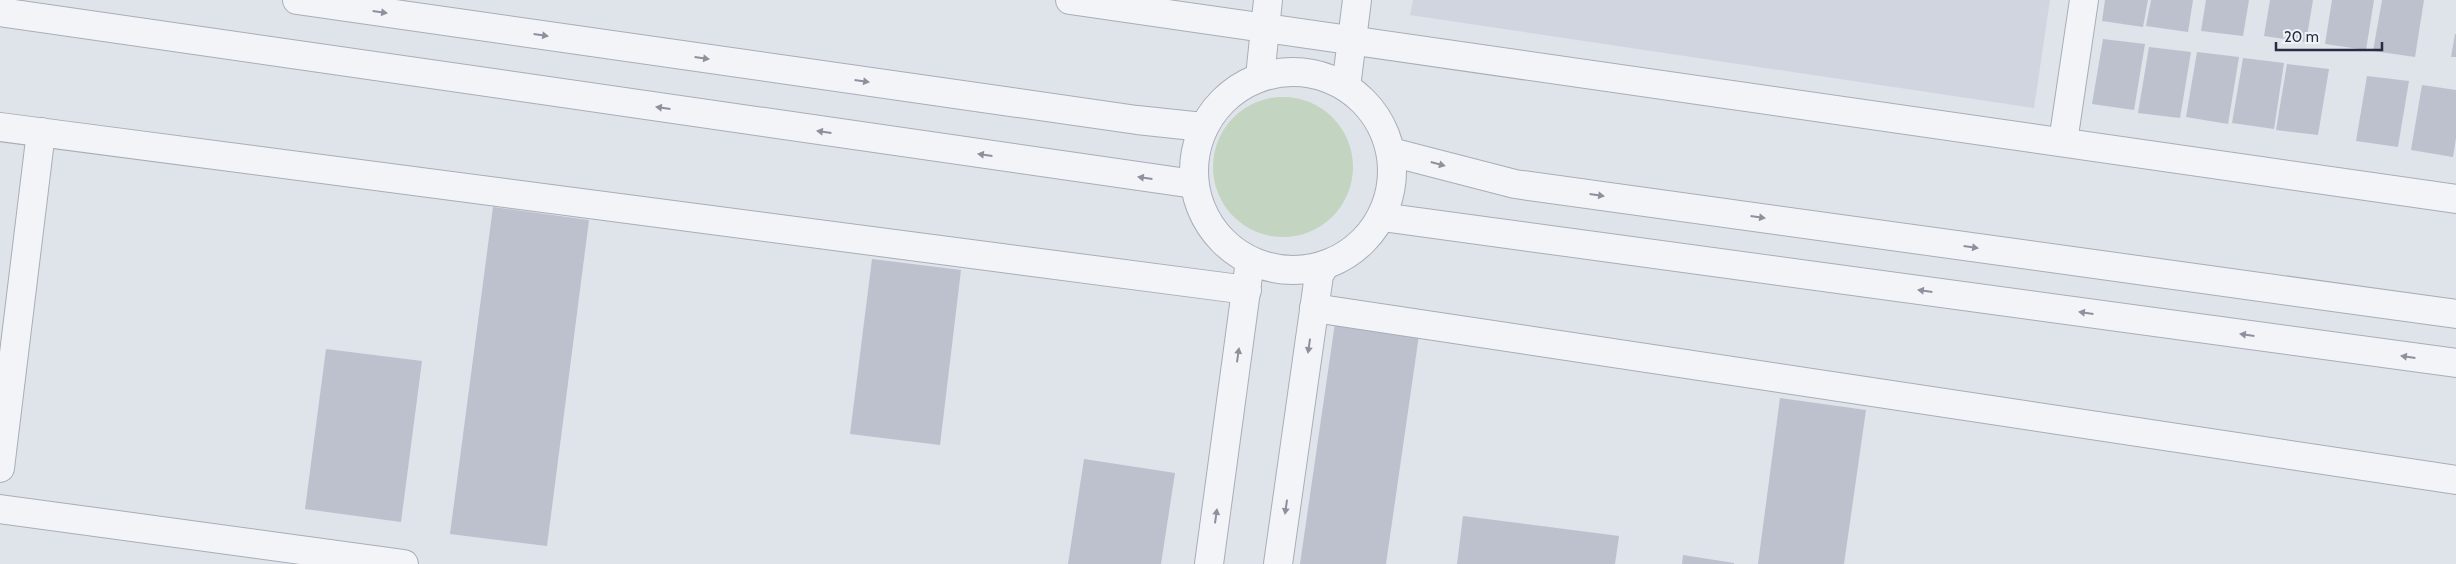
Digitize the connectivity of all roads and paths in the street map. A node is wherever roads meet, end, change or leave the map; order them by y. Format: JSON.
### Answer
{"nodes":[{"id":1,"x":297,"y":0,"type":"edge"},
{"id":2,"x":1070,"y":0,"type":"edge"},
{"id":3,"x":1268,"y":0,"type":"edge"},
{"id":4,"x":1357,"y":0,"type":"edge"},
{"id":5,"x":2084,"y":0,"type":"edge"},
{"id":6,"x":0,"y":12,"type":"edge"},
{"id":7,"x":1265,"y":28,"type":"junction"},
{"id":8,"x":1351,"y":39,"type":"junction"},
{"id":9,"x":1260,"y":77,"type":"junction"},
{"id":10,"x":1346,"y":87,"type":"junction"},
{"id":11,"x":0,"y":127,"type":"edge"},
{"id":12,"x":1203,"y":127,"type":"junction"},
{"id":13,"x":41,"y":132,"type":"junction"},
{"id":14,"x":2063,"y":142,"type":"junction"},
{"id":15,"x":1390,"y":152,"type":"junction"},
{"id":16,"x":1194,"y":184,"type":"junction"},
{"id":17,"x":2456,"y":199,"type":"edge"},
{"id":18,"x":1382,"y":217,"type":"junction"},
{"id":19,"x":1250,"y":261,"type":"junction"},
{"id":20,"x":1325,"y":265,"type":"junction"},
{"id":21,"x":1247,"y":290,"type":"junction"},
{"id":22,"x":1314,"y":308,"type":"junction"},
{"id":23,"x":2456,"y":314,"type":"edge"},
{"id":24,"x":2456,"y":363,"type":"edge"},
{"id":25,"x":0,"y":468,"type":"edge"},
{"id":26,"x":2456,"y":480,"type":"edge"},
{"id":27,"x":0,"y":509,"type":"edge"},
{"id":28,"x":239,"y":553,"type":"edge"},
{"id":29,"x":404,"y":564,"type":"edge"},
{"id":30,"x":1209,"y":564,"type":"edge"},
{"id":31,"x":1278,"y":564,"type":"edge"}],
"edges":[{"from":1,"to":12,"type":"street","one_way":true},
{"from":2,"to":7,"type":"street"},
{"from":3,"to":7,"type":"street"},
{"from":4,"to":8,"type":"street"},
{"from":5,"to":14,"type":"street"},
{"from":16,"to":6,"type":"street","one_way":true},
{"from":7,"to":8,"type":"street"},
{"from":7,"to":9,"type":"street"},
{"from":8,"to":10,"type":"street"},
{"from":8,"to":14,"type":"street"},
{"from":9,"to":10,"type":"street"},
{"from":9,"to":12,"type":"street"},
{"from":10,"to":15,"type":"street"},
{"from":11,"to":13,"type":"street"},
{"from":12,"to":16,"type":"street"},
{"from":13,"to":21,"type":"street"},
{"from":13,"to":25,"type":"street"},
{"from":14,"to":17,"type":"street"},
{"from":15,"to":18,"type":"street"},
{"from":15,"to":23,"type":"street","one_way":true},
{"from":16,"to":19,"type":"street"},
{"from":18,"to":20,"type":"street"},
{"from":24,"to":18,"type":"street","one_way":true},
{"from":19,"to":20,"type":"street"},
{"from":19,"to":21,"type":"street"},
{"from":20,"to":22,"type":"street"},
{"from":30,"to":21,"type":"street","one_way":true},
{"from":22,"to":26,"type":"street"},
{"from":22,"to":31,"type":"street","one_way":true},
{"from":27,"to":28,"type":"street"},
{"from":28,"to":29,"type":"street"}]}
